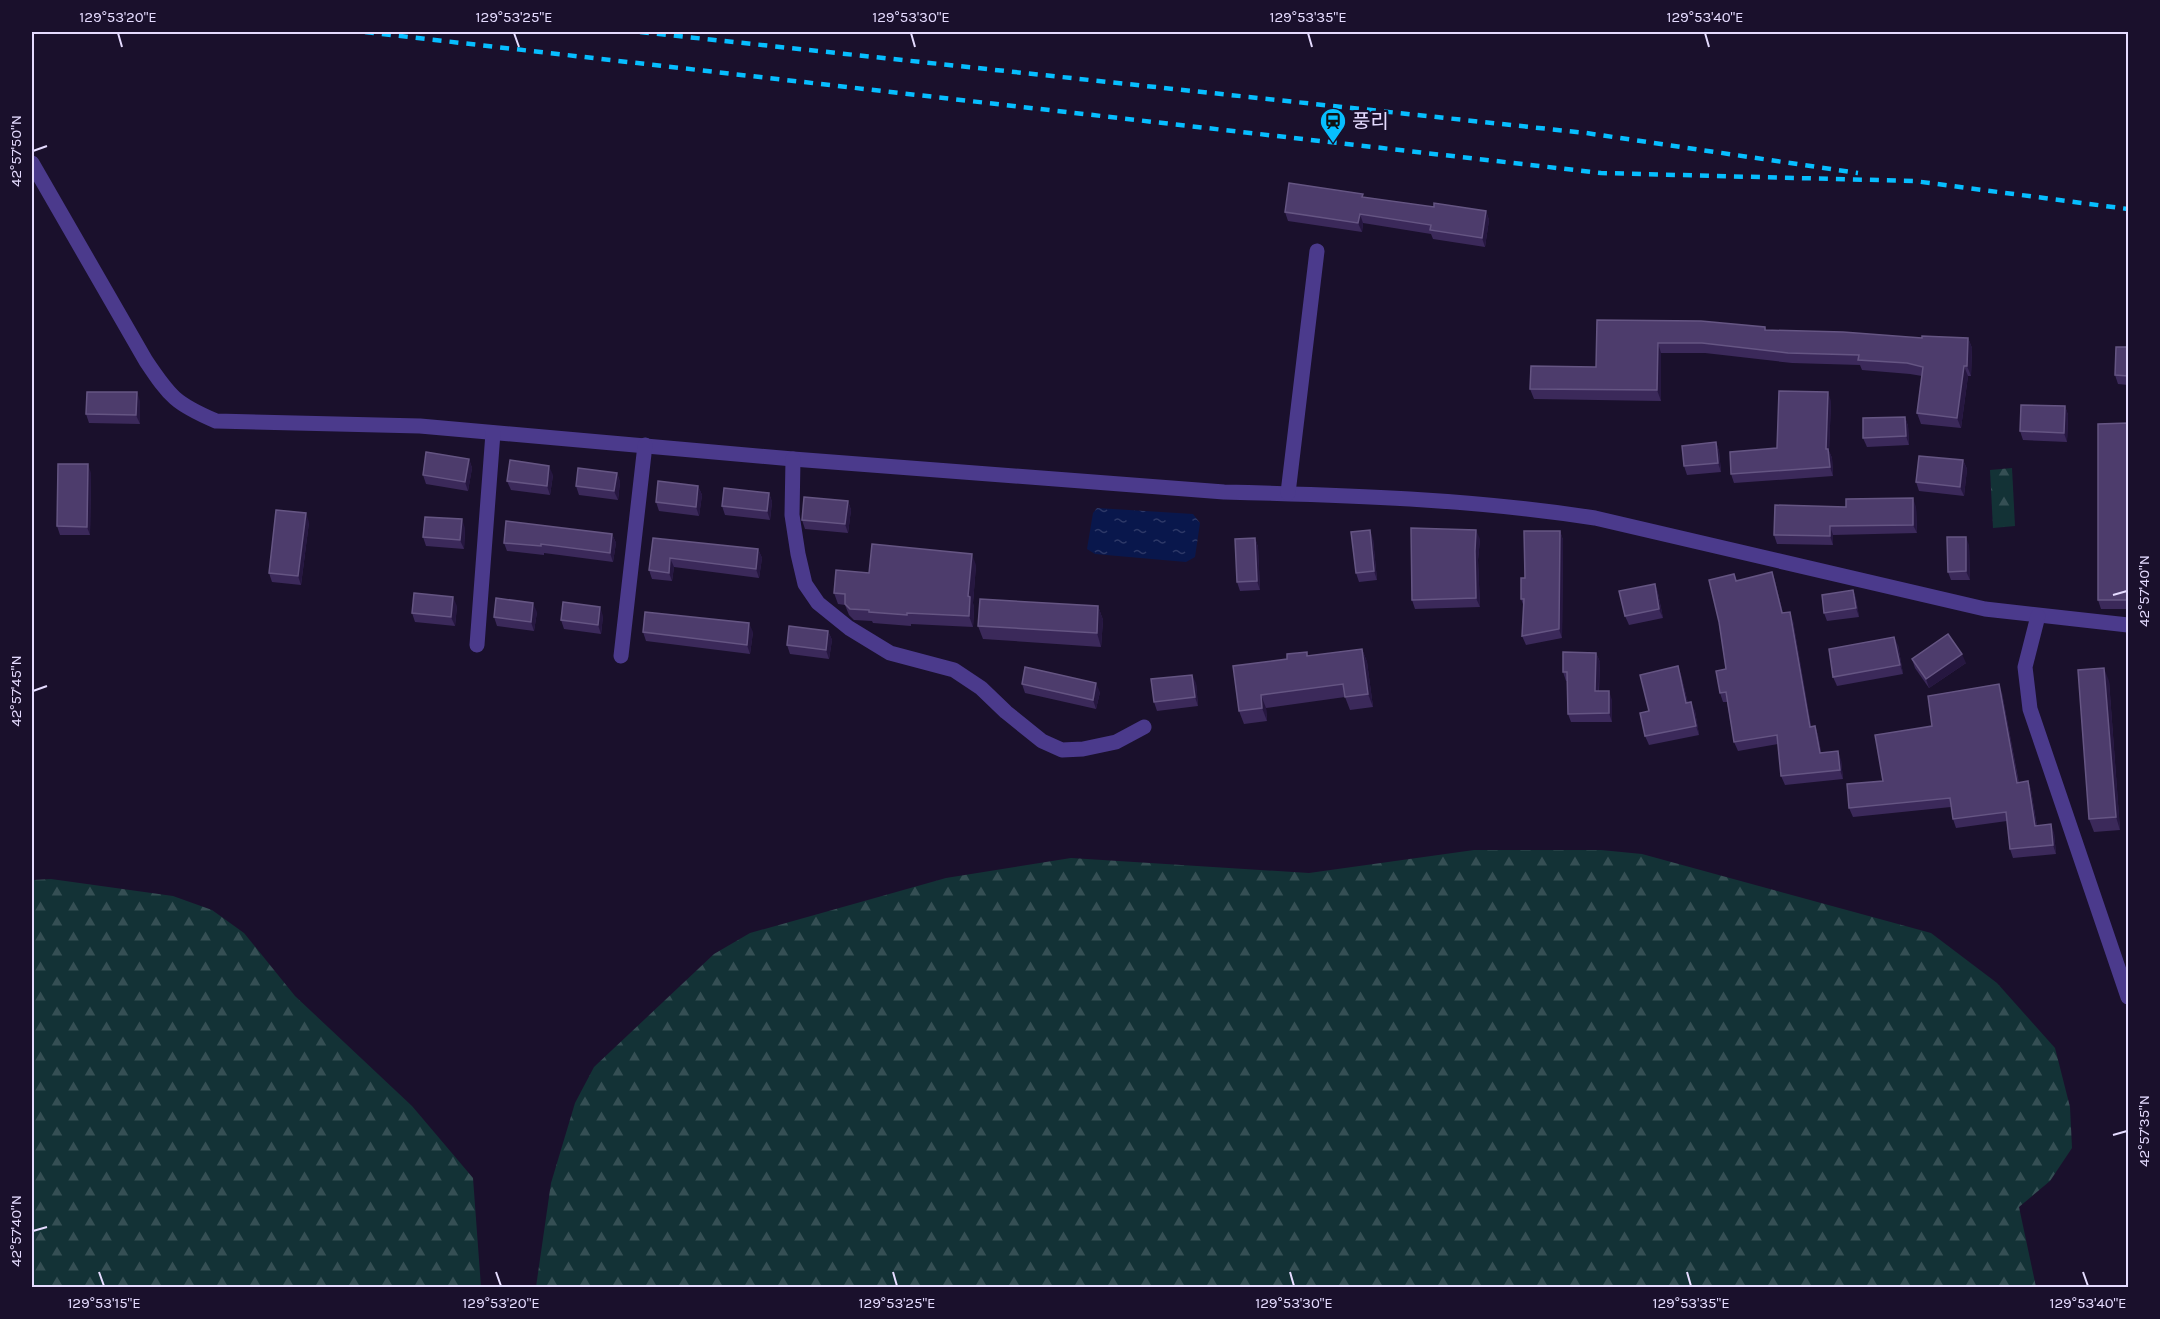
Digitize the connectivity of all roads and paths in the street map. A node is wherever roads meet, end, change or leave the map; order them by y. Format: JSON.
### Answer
{"nodes":[{"id":1,"x":32,"y":163,"type":"edge"},
{"id":2,"x":1317,"y":250,"type":"dead end"},
{"id":3,"x":493,"y":433,"type":"junction"},
{"id":4,"x":645,"y":446,"type":"junction"},
{"id":5,"x":793,"y":459,"type":"junction"},
{"id":6,"x":1288,"y":493,"type":"junction"},
{"id":7,"x":2038,"y":616,"type":"junction"},
{"id":8,"x":2128,"y":624,"type":"edge"},
{"id":9,"x":477,"y":645,"type":"dead end"},
{"id":10,"x":621,"y":656,"type":"dead end"},
{"id":11,"x":1144,"y":727,"type":"dead end"},
{"id":12,"x":2128,"y":997,"type":"edge"}],
"edges":[{"from":1,"to":3,"type":"street"},
{"from":2,"to":6,"type":"street"},
{"from":3,"to":4,"type":"street"},
{"from":3,"to":9,"type":"street"},
{"from":4,"to":5,"type":"street"},
{"from":4,"to":10,"type":"street"},
{"from":5,"to":6,"type":"street"},
{"from":5,"to":11,"type":"street"},
{"from":6,"to":7,"type":"street"},
{"from":7,"to":8,"type":"street"},
{"from":7,"to":12,"type":"street"}]}
